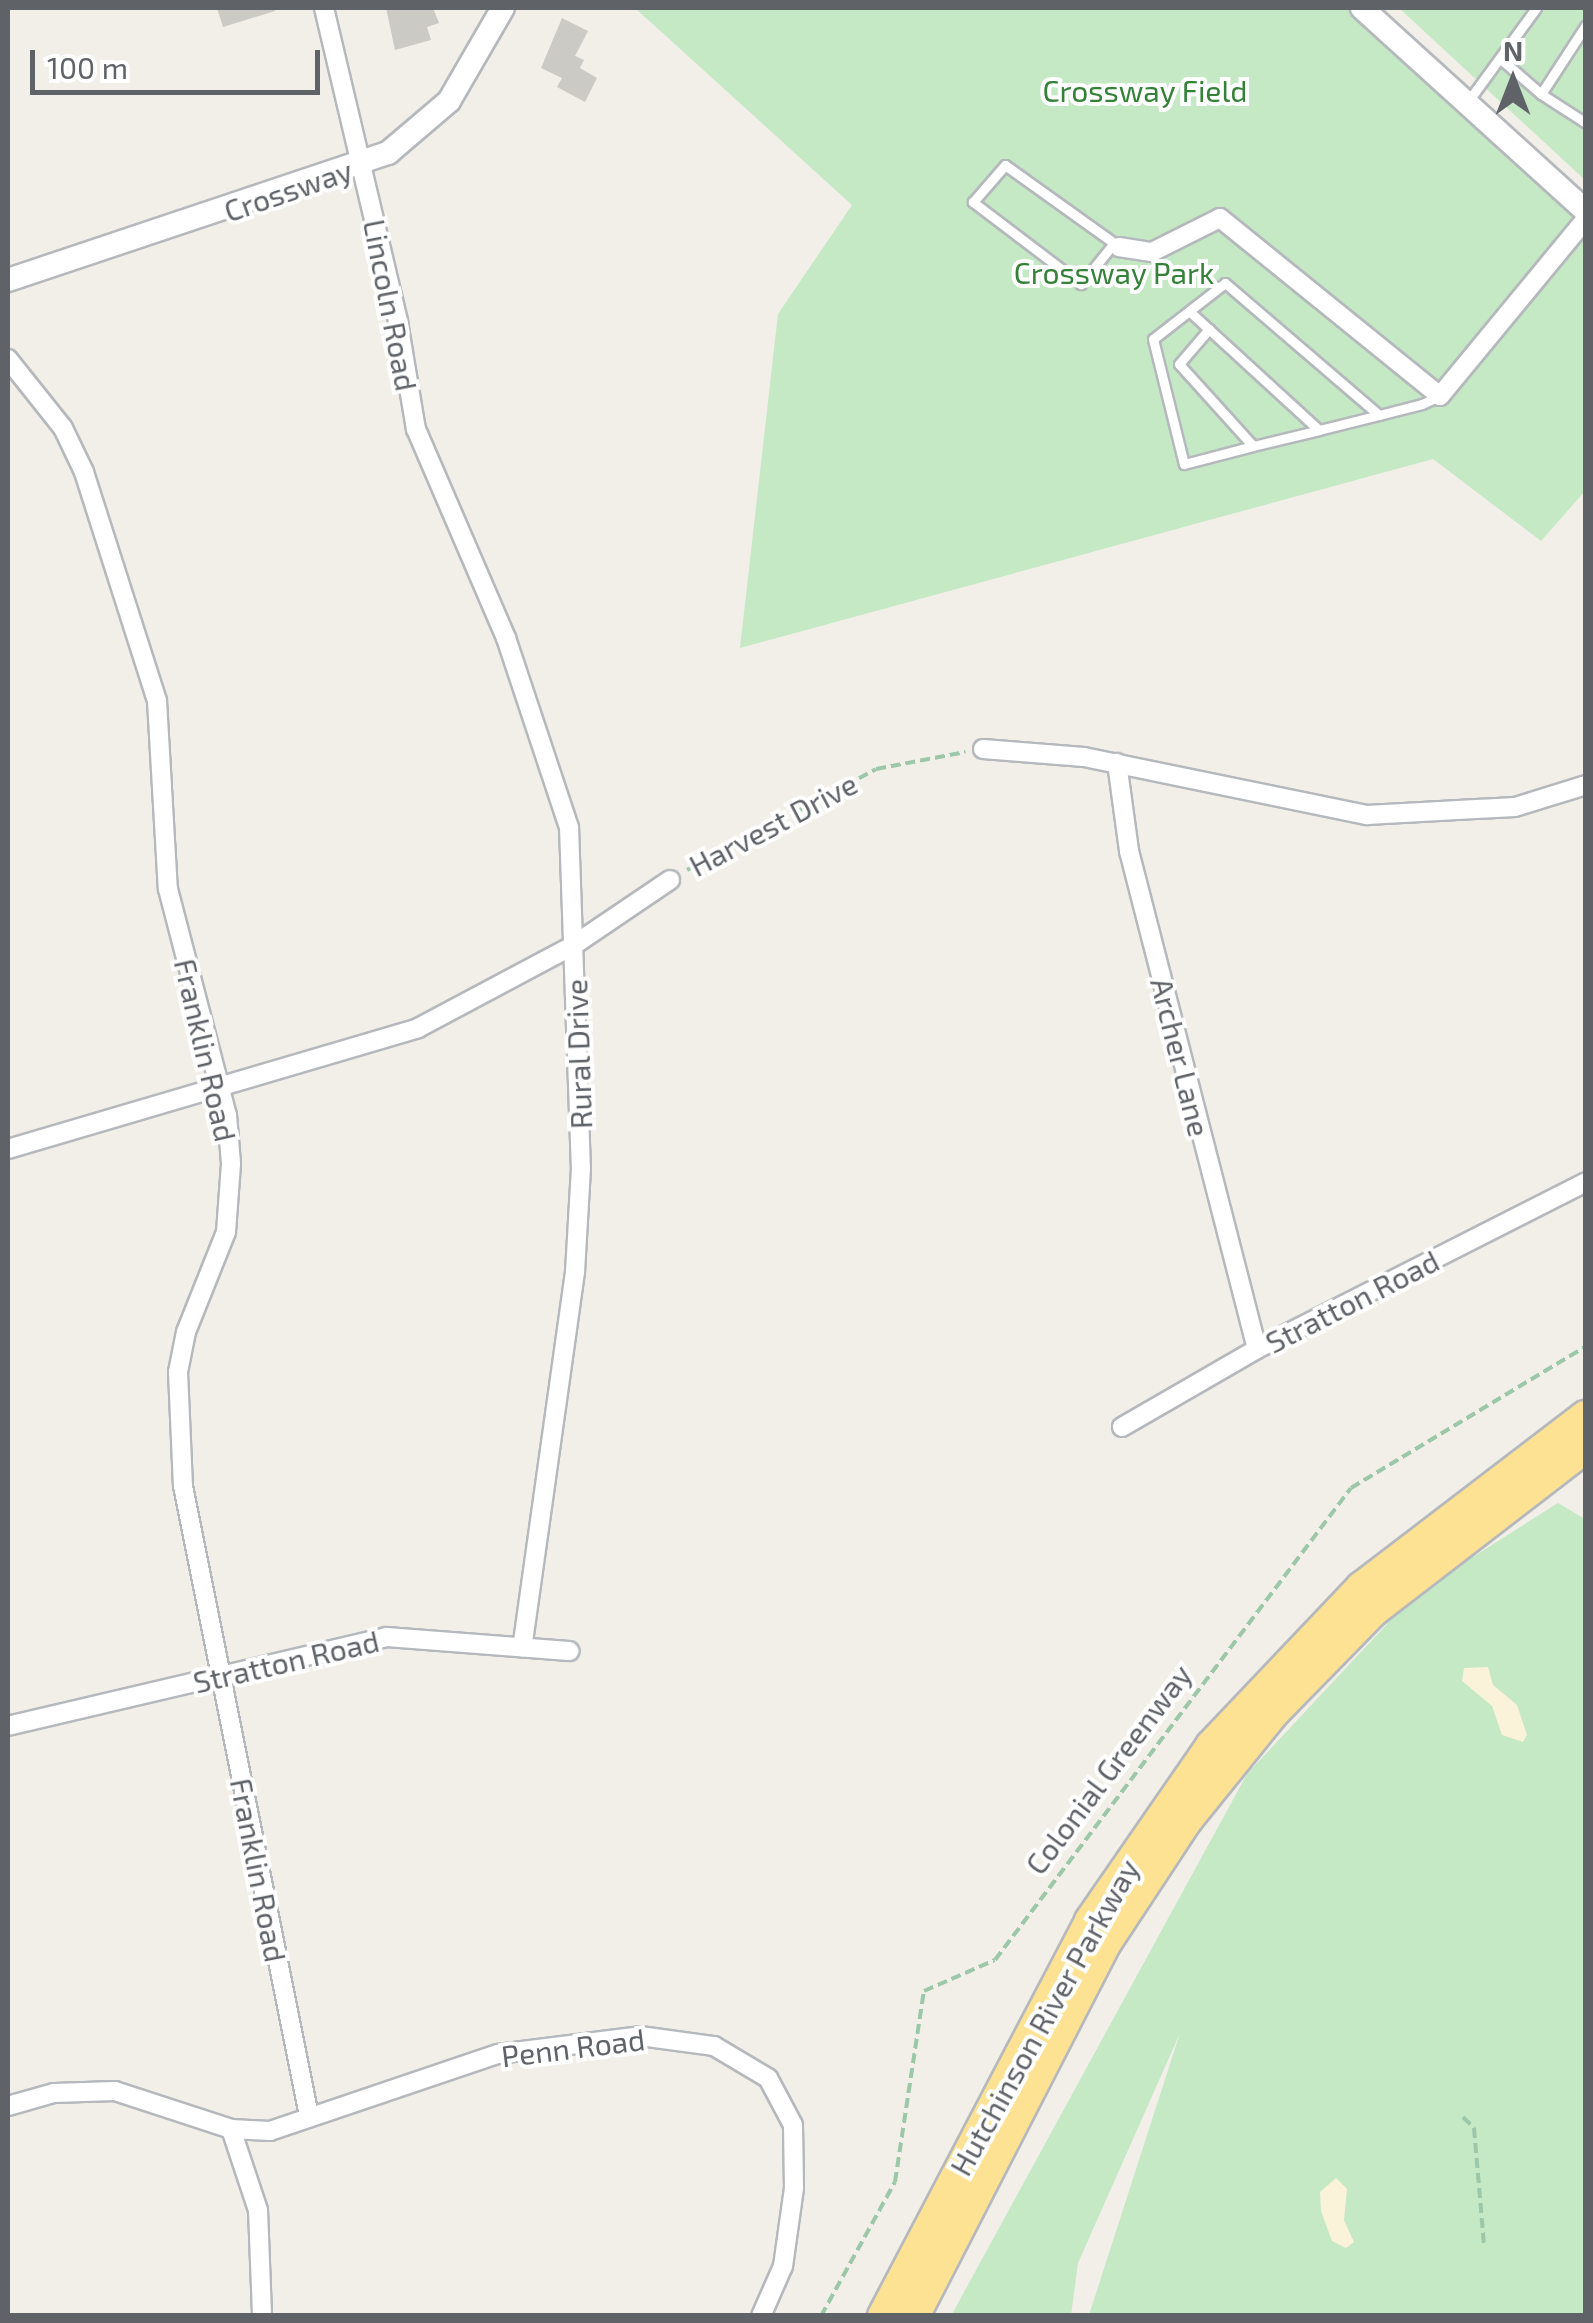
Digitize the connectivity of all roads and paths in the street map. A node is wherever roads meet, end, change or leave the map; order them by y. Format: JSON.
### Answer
{"nodes":[{"id":1,"x":324,"y":8,"type":"edge"},
{"id":2,"x":503,"y":8,"type":"edge"},
{"id":3,"x":1362,"y":8,"type":"edge"},
{"id":4,"x":1536,"y":8,"type":"edge"},
{"id":5,"x":1586,"y":25,"type":"edge"},
{"id":6,"x":1502,"y":60,"type":"junction"},
{"id":7,"x":1541,"y":94,"type":"junction"},
{"id":8,"x":1467,"y":102,"type":"junction"},
{"id":9,"x":1586,"y":123,"type":"edge"},
{"id":10,"x":363,"y":166,"type":"junction"},
{"id":11,"x":1586,"y":215,"type":"edge"},
{"id":12,"x":1117,"y":245,"type":"junction"},
{"id":13,"x":8,"y":280,"type":"edge"},
{"id":14,"x":1190,"y":310,"type":"junction"},
{"id":15,"x":1209,"y":329,"type":"junction"},
{"id":16,"x":8,"y":360,"type":"edge"},
{"id":17,"x":1440,"y":396,"type":"junction"},
{"id":18,"x":1379,"y":415,"type":"junction"},
{"id":19,"x":1319,"y":430,"type":"junction"},
{"id":20,"x":1254,"y":446,"type":"junction"},
{"id":21,"x":437,"y":483,"type":"joint"},
{"id":22,"x":983,"y":750,"type":"joint"},
{"id":23,"x":1117,"y":762,"type":"junction"},
{"id":24,"x":1586,"y":785,"type":"edge"},
{"id":25,"x":670,"y":880,"type":"joint"},
{"id":26,"x":574,"y":945,"type":"junction"},
{"id":27,"x":220,"y":1088,"type":"junction"},
{"id":28,"x":8,"y":1149,"type":"edge"},
{"id":29,"x":1586,"y":1182,"type":"edge"},
{"id":30,"x":1586,"y":1346,"type":"edge"},
{"id":31,"x":1256,"y":1349,"type":"junction"},
{"id":32,"x":1586,"y":1417,"type":"edge"},
{"id":33,"x":1122,"y":1427,"type":"dead end"},
{"id":34,"x":1586,"y":1446,"type":"edge"},
{"id":35,"x":522,"y":1646,"type":"junction"},
{"id":36,"x":569,"y":1651,"type":"dead end"},
{"id":37,"x":220,"y":1675,"type":"junction"},
{"id":38,"x":8,"y":1726,"type":"edge"},
{"id":39,"x":8,"y":2106,"type":"edge"},
{"id":40,"x":309,"y":2116,"type":"junction"},
{"id":41,"x":1462,"y":2117,"type":"dead end"},
{"id":42,"x":231,"y":2129,"type":"junction"},
{"id":43,"x":1484,"y":2244,"type":"dead end"},
{"id":44,"x":262,"y":2316,"type":"edge"},
{"id":45,"x":760,"y":2316,"type":"edge"},
{"id":46,"x":821,"y":2316,"type":"edge"},
{"id":47,"x":884,"y":2316,"type":"edge"},
{"id":48,"x":913,"y":2316,"type":"edge"}],
"edges":[{"from":1,"to":10,"type":"street","name":"Lincoln Road"},
{"from":2,"to":10,"type":"street","name":"Crossway"},
{"from":3,"to":8,"type":"street"},
{"from":4,"to":6,"type":"lane"},
{"from":5,"to":7,"type":"lane"},
{"from":6,"to":7,"type":"lane"},
{"from":6,"to":8,"type":"lane"},
{"from":7,"to":9,"type":"lane"},
{"from":8,"to":11,"type":"street"},
{"from":10,"to":13,"type":"street","name":"Crossway"},
{"from":10,"to":21,"type":"street","name":"Lincoln Road"},
{"from":11,"to":17,"type":"street"},
{"from":12,"to":12,"type":"lane"},
{"from":12,"to":17,"type":"street"},
{"from":14,"to":15,"type":"lane"},
{"from":14,"to":18,"type":"lane"},
{"from":14,"to":20,"type":"lane"},
{"from":15,"to":19,"type":"lane"},
{"from":15,"to":20,"type":"lane"},
{"from":16,"to":27,"type":"street","name":"Franklin Road"},
{"from":17,"to":18,"type":"lane"},
{"from":18,"to":19,"type":"lane"},
{"from":19,"to":20,"type":"lane"},
{"from":21,"to":26,"type":"street","name":"Rural Drive"},
{"from":22,"to":23,"type":"street"},
{"from":22,"to":25,"type":"path","name":"Harvest Drive"},
{"from":23,"to":24,"type":"street"},
{"from":23,"to":31,"type":"street","name":"Archer Lane"},
{"from":25,"to":26,"type":"street","name":"Harvest Drive"},
{"from":26,"to":27,"type":"street","name":"Harvest Drive"},
{"from":26,"to":35,"type":"street","name":"Rural Drive"},
{"from":27,"to":28,"type":"street","name":"Harvest Drive"},
{"from":27,"to":37,"type":"street","name":"Franklin Road"},
{"from":29,"to":31,"type":"street","name":"Stratton Road"},
{"from":30,"to":46,"type":"path","name":"Colonial Greenway"},
{"from":31,"to":33,"type":"street","name":"Stratton Road"},
{"from":32,"to":47,"type":"highway","name":"Hutchinson River Parkway"},
{"from":34,"to":48,"type":"highway","name":"Hutchinson River Parkway"},
{"from":35,"to":36,"type":"street","name":"Stratton Road"},
{"from":35,"to":37,"type":"street","name":"Stratton Road"},
{"from":37,"to":38,"type":"street","name":"Stratton Road"},
{"from":37,"to":40,"type":"street","name":"Franklin Road"},
{"from":39,"to":42,"type":"street"},
{"from":40,"to":42,"type":"street","name":"Penn Road"},
{"from":40,"to":45,"type":"street","name":"Penn Road"},
{"from":41,"to":43,"type":"path"},
{"from":42,"to":44,"type":"street"}]}
